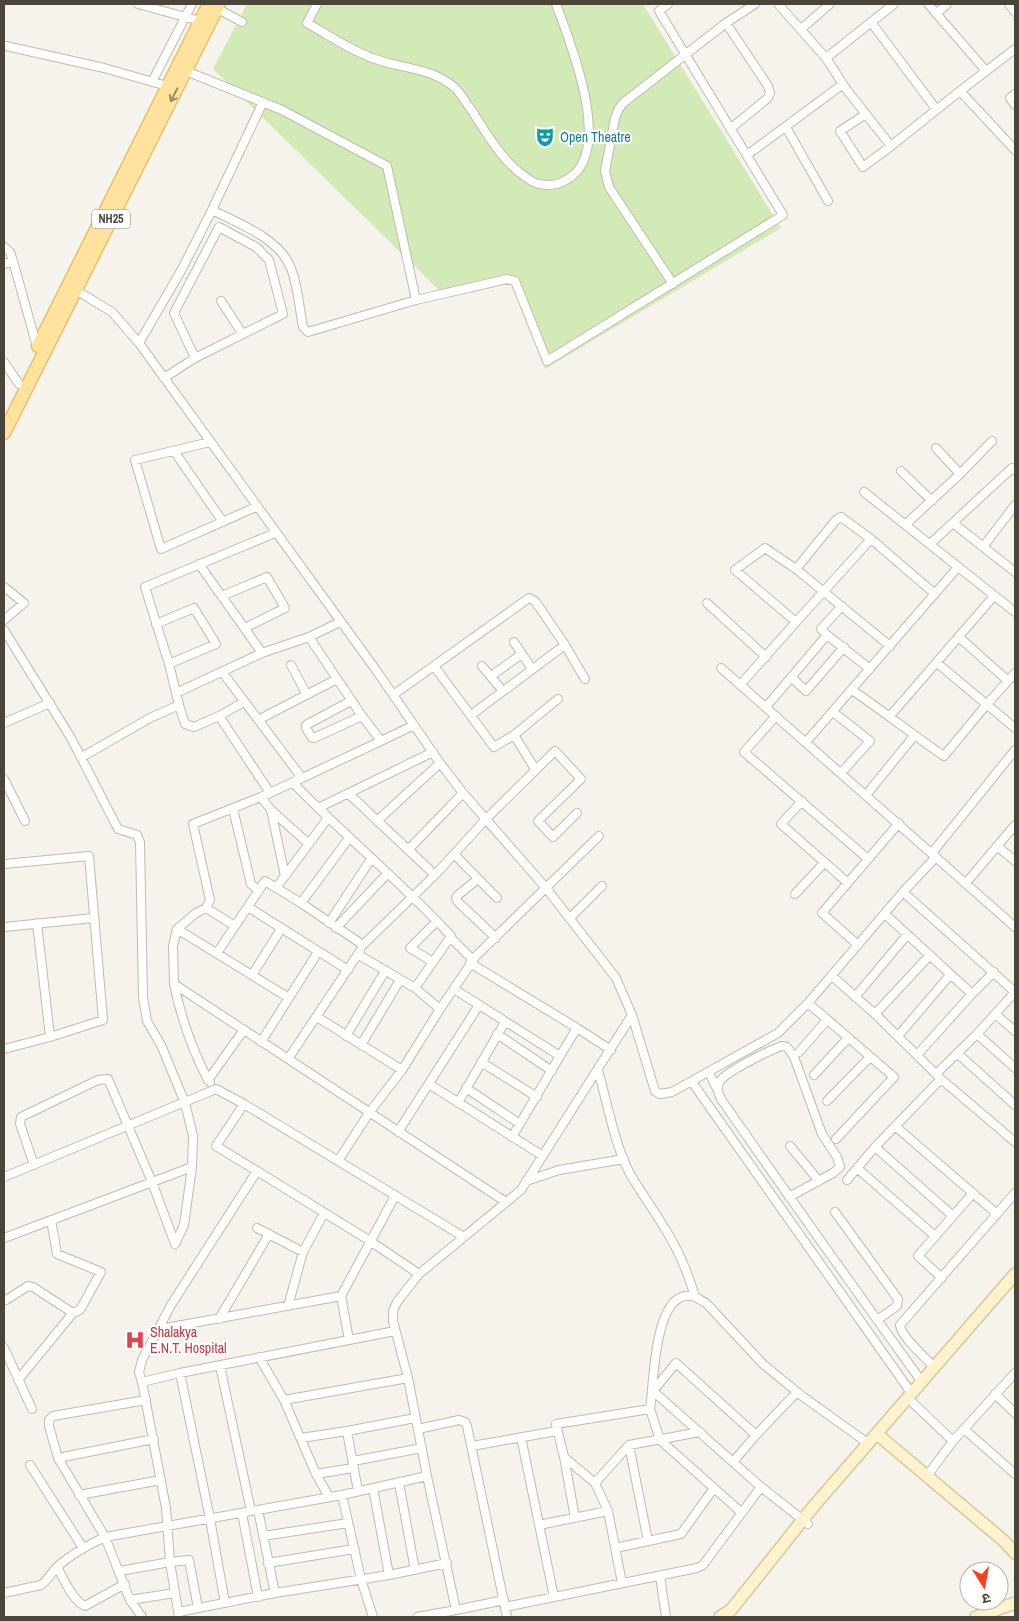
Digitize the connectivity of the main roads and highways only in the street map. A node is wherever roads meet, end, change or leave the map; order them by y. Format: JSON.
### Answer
{"nodes":[{"id":1,"x":215,"y":5,"type":"edge"},
{"id":2,"x":72,"y":288,"type":"junction"},
{"id":3,"x":4,"y":416,"type":"edge"},
{"id":4,"x":4,"y":433,"type":"edge"}],
"edges":[{"from":1,"to":2,"type":"main road","number":"NH25","one_way":true},
{"from":1,"to":2,"type":"main road","number":"NH25"},
{"from":2,"to":3,"type":"main road","number":"NH25"},
{"from":2,"to":4,"type":"main road","number":"NH25"}]}
